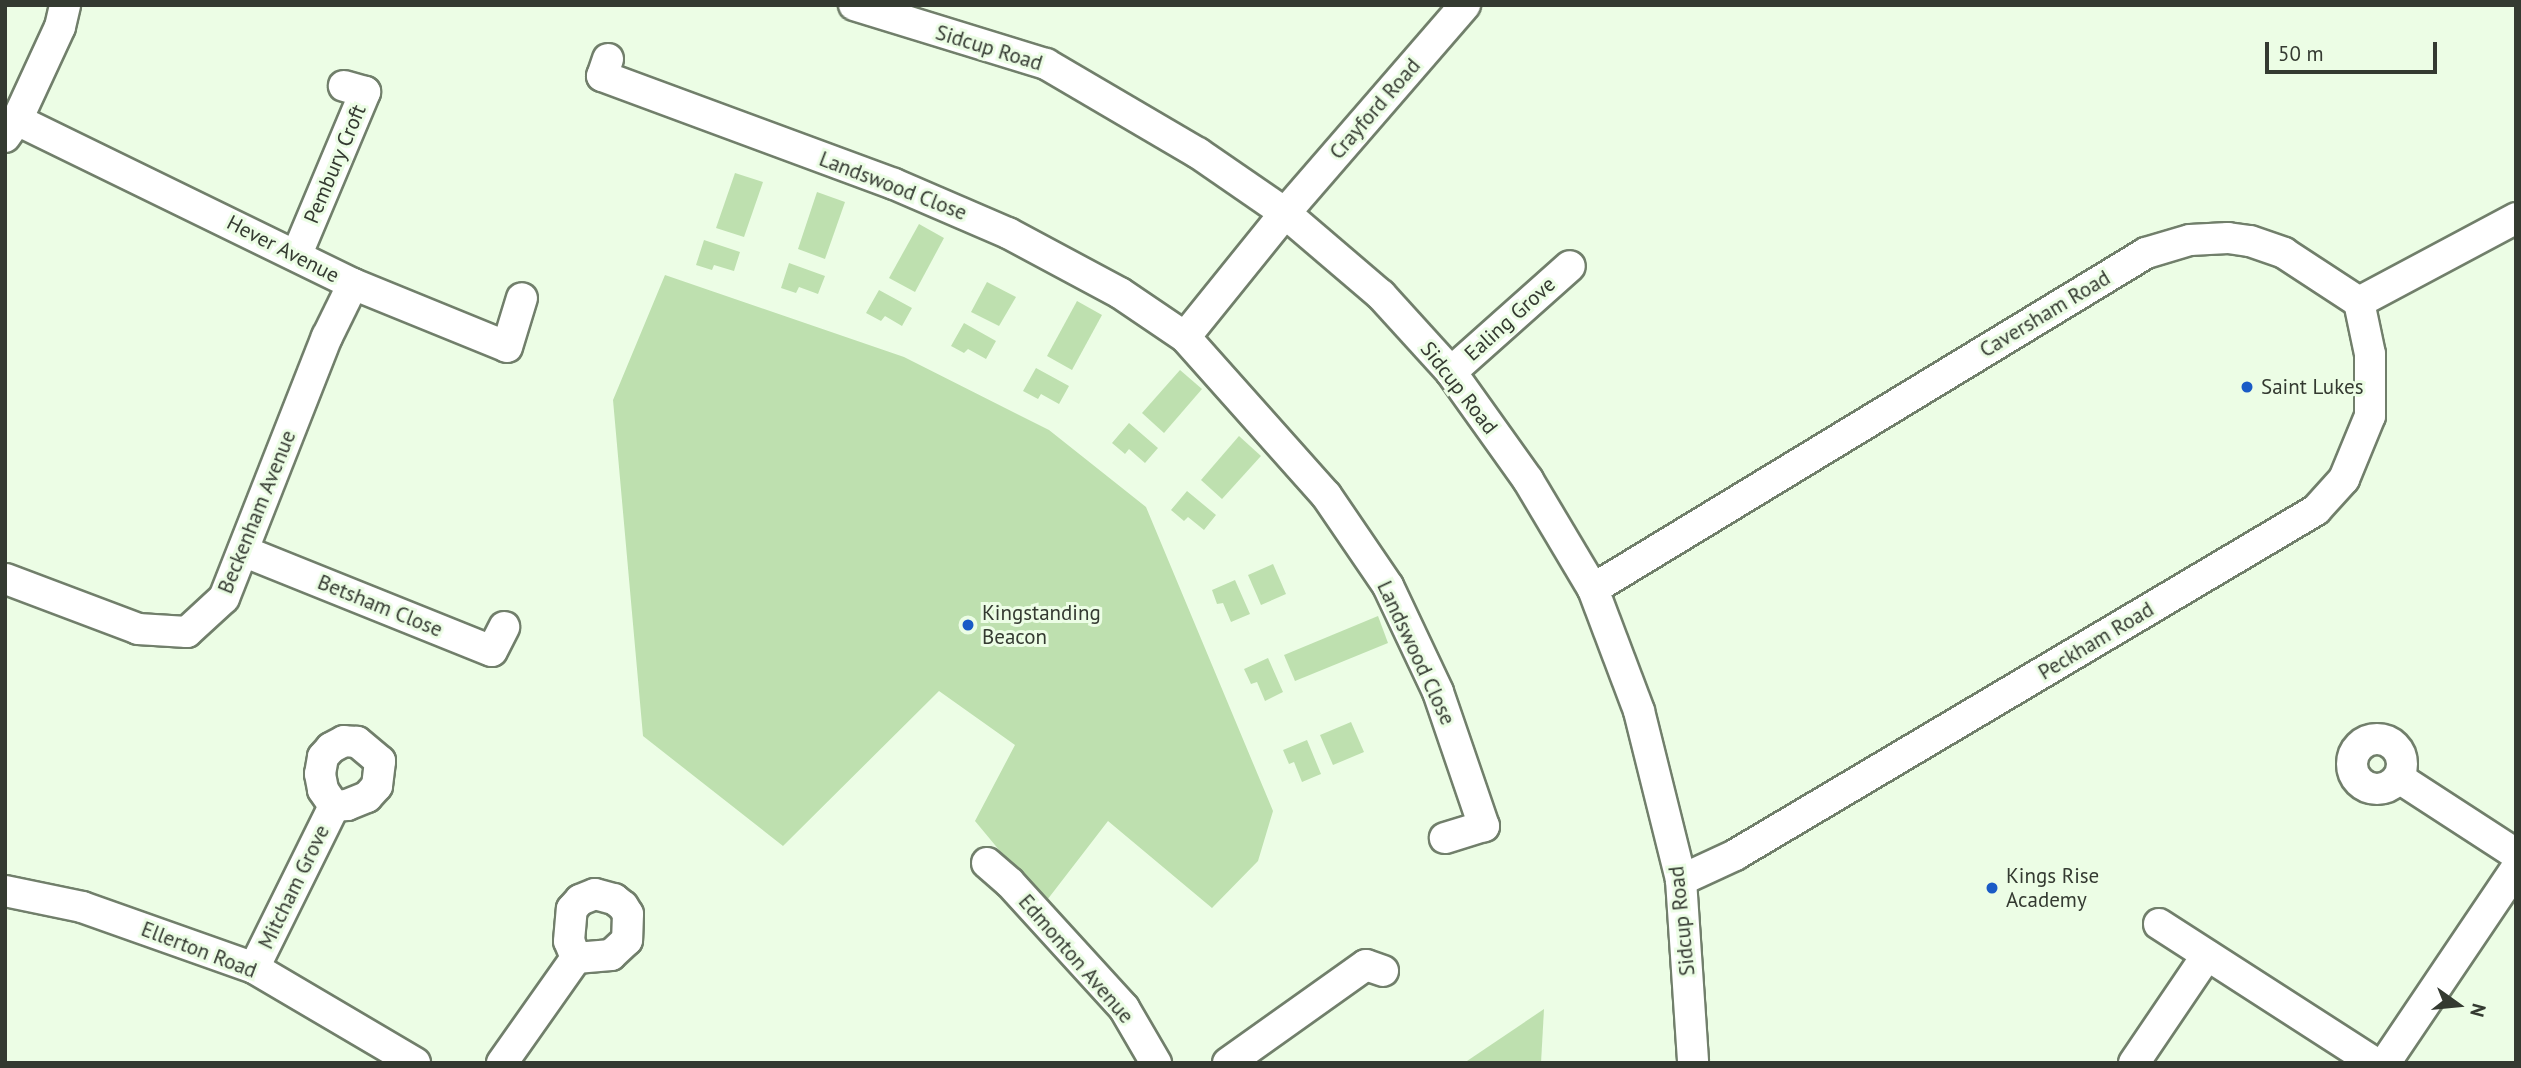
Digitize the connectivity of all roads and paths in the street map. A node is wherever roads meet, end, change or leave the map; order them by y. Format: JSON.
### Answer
{"nodes":[{"id":1,"x":65,"y":5,"type":"edge"},
{"id":2,"x":854,"y":5,"type":"edge"},
{"id":3,"x":1465,"y":5,"type":"edge"},
{"id":4,"x":608,"y":59,"type":"dead end"},
{"id":5,"x":344,"y":86,"type":"dead end"},
{"id":6,"x":11,"y":128,"type":"edge"},
{"id":7,"x":1285,"y":213,"type":"junction"},
{"id":8,"x":2516,"y":218,"type":"edge"},
{"id":9,"x":297,"y":254,"type":"junction"},
{"id":10,"x":1570,"y":266,"type":"dead end"},
{"id":11,"x":353,"y":284,"type":"junction"},
{"id":12,"x":522,"y":298,"type":"dead end"},
{"id":13,"x":2359,"y":302,"type":"junction"},
{"id":14,"x":1185,"y":337,"type":"junction"},
{"id":15,"x":1451,"y":372,"type":"junction"},
{"id":16,"x":243,"y":551,"type":"junction"},
{"id":17,"x":6,"y":579,"type":"edge"},
{"id":18,"x":1593,"y":589,"type":"junction"},
{"id":19,"x":503,"y":627,"type":"dead end"},
{"id":20,"x":2399,"y":778,"type":"dead end"},
{"id":21,"x":334,"y":806,"type":"dead end"},
{"id":22,"x":1445,"y":838,"type":"dead end"},
{"id":23,"x":2516,"y":854,"type":"edge"},
{"id":24,"x":987,"y":863,"type":"dead end"},
{"id":25,"x":2516,"y":869,"type":"edge"},
{"id":26,"x":1681,"y":880,"type":"junction"},
{"id":27,"x":5,"y":891,"type":"edge"},
{"id":28,"x":2160,"y":924,"type":"dead end"},
{"id":29,"x":2207,"y":955,"type":"junction"},
{"id":30,"x":576,"y":958,"type":"dead end"},
{"id":31,"x":254,"y":968,"type":"junction"},
{"id":32,"x":1383,"y":971,"type":"dead end"},
{"id":33,"x":415,"y":1063,"type":"edge"},
{"id":34,"x":502,"y":1063,"type":"edge"},
{"id":35,"x":1156,"y":1063,"type":"edge"},
{"id":36,"x":1228,"y":1063,"type":"edge"},
{"id":37,"x":1693,"y":1063,"type":"edge"},
{"id":38,"x":2134,"y":1063,"type":"edge"},
{"id":39,"x":2375,"y":1063,"type":"edge"},
{"id":40,"x":2385,"y":1063,"type":"edge"}],
"edges":[{"from":1,"to":6,"type":"street"},
{"from":2,"to":7,"type":"street","name":"Sidcup Road"},
{"from":3,"to":7,"type":"street","name":"Crayford Road"},
{"from":4,"to":14,"type":"street","name":"Landswood Close"},
{"from":5,"to":9,"type":"street","name":"Pembury Croft"},
{"from":6,"to":9,"type":"street","name":"Hever Avenue"},
{"from":7,"to":14,"type":"street"},
{"from":7,"to":15,"type":"street","name":"Sidcup Road"},
{"from":8,"to":13,"type":"street"},
{"from":9,"to":11,"type":"street","name":"Hever Avenue"},
{"from":10,"to":15,"type":"street","name":"Ealing Grove"},
{"from":11,"to":12,"type":"street","name":"Hever Avenue"},
{"from":11,"to":16,"type":"street","name":"Beckenham Avenue"},
{"from":13,"to":18,"type":"street","name":"Caversham Road"},
{"from":13,"to":26,"type":"street","name":"Peckham Road"},
{"from":14,"to":22,"type":"street","name":"Landswood Close"},
{"from":15,"to":18,"type":"street","name":"Sidcup Road"},
{"from":16,"to":17,"type":"street","name":"Beckenham Avenue"},
{"from":16,"to":19,"type":"street","name":"Betsham Close"},
{"from":18,"to":26,"type":"street","name":"Sidcup Road"},
{"from":20,"to":23,"type":"street"},
{"from":21,"to":31,"type":"street","name":"Mitcham Grove"},
{"from":24,"to":35,"type":"street","name":"Edmonton Avenue"},
{"from":25,"to":40,"type":"street"},
{"from":26,"to":37,"type":"street","name":"Sidcup Road"},
{"from":27,"to":31,"type":"street","name":"Ellerton Road"},
{"from":28,"to":29,"type":"street"},
{"from":29,"to":38,"type":"street"},
{"from":29,"to":39,"type":"street"},
{"from":30,"to":34,"type":"street"},
{"from":31,"to":33,"type":"street","name":"Ellerton Road"},
{"from":32,"to":36,"type":"street"}]}
